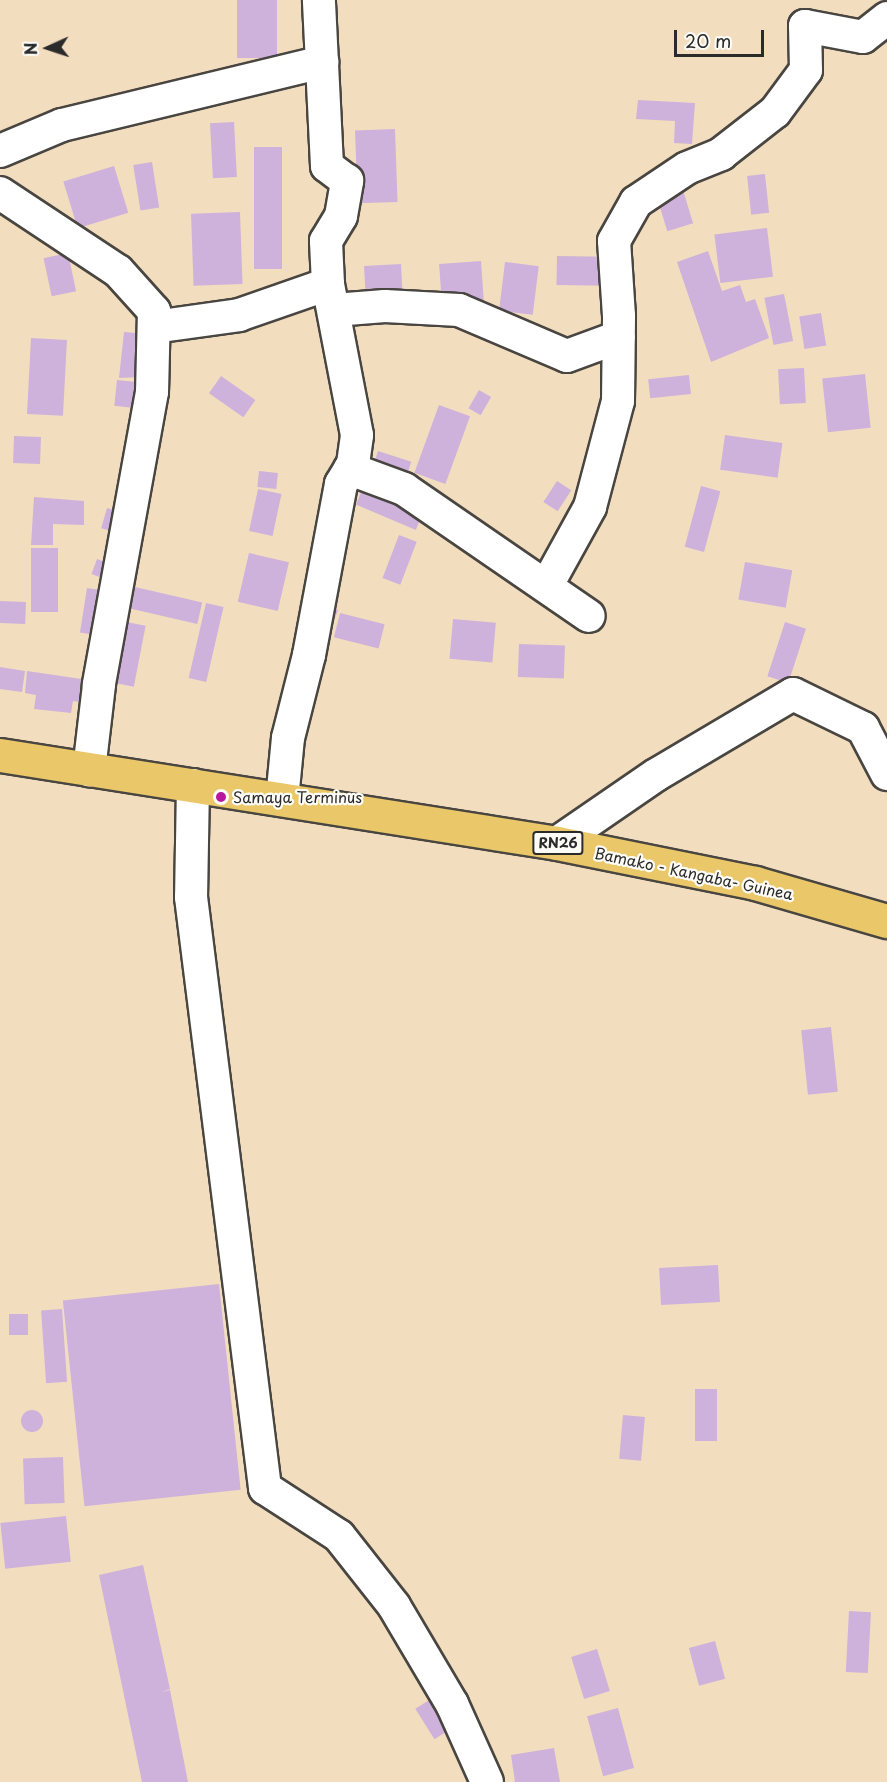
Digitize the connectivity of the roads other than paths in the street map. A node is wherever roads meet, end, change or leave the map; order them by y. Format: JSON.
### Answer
{"nodes":[{"id":1,"x":320,"y":0,"type":"edge"},
{"id":2,"x":887,"y":18,"type":"edge"},
{"id":3,"x":323,"y":62,"type":"junction"},
{"id":4,"x":0,"y":151,"type":"edge"},
{"id":5,"x":0,"y":193,"type":"edge"},
{"id":6,"x":331,"y":297,"type":"junction"},
{"id":7,"x":154,"y":327,"type":"junction"},
{"id":8,"x":619,"y":337,"type":"junction"},
{"id":9,"x":350,"y":469,"type":"junction"},
{"id":10,"x":547,"y":585,"type":"junction"},
{"id":11,"x":589,"y":616,"type":"dead end"},
{"id":12,"x":0,"y":755,"type":"edge"},
{"id":13,"x":89,"y":770,"type":"junction"},
{"id":14,"x":887,"y":774,"type":"edge"},
{"id":15,"x":193,"y":785,"type":"junction"},
{"id":16,"x":282,"y":800,"type":"junction"},
{"id":17,"x":556,"y":843,"type":"junction"},
{"id":18,"x":887,"y":921,"type":"edge"},
{"id":19,"x":487,"y":1782,"type":"edge"}],
"edges":[{"from":1,"to":3,"type":"street"},
{"from":2,"to":8,"type":"street"},
{"from":3,"to":4,"type":"street"},
{"from":3,"to":6,"type":"street"},
{"from":5,"to":7,"type":"street"},
{"from":6,"to":7,"type":"street"},
{"from":6,"to":8,"type":"street"},
{"from":6,"to":9,"type":"street"},
{"from":7,"to":13,"type":"street"},
{"from":8,"to":10,"type":"street"},
{"from":9,"to":10,"type":"street"},
{"from":9,"to":16,"type":"street"},
{"from":10,"to":11,"type":"street"},
{"from":12,"to":13,"type":"main road","name":"Bamako - Kangaba- Guinea","number":"RN26"},
{"from":13,"to":15,"type":"main road","name":"Bamako - Kangaba- Guinea","number":"RN26"},
{"from":14,"to":17,"type":"street"},
{"from":15,"to":16,"type":"main road","name":"Bamako - Kangaba- Guinea","number":"RN26"},
{"from":15,"to":19,"type":"street"},
{"from":16,"to":17,"type":"main road","name":"Bamako - Kangaba- Guinea","number":"RN26"},
{"from":17,"to":18,"type":"main road","name":"Bamako - Kangaba- Guinea","number":"RN26"}]}
